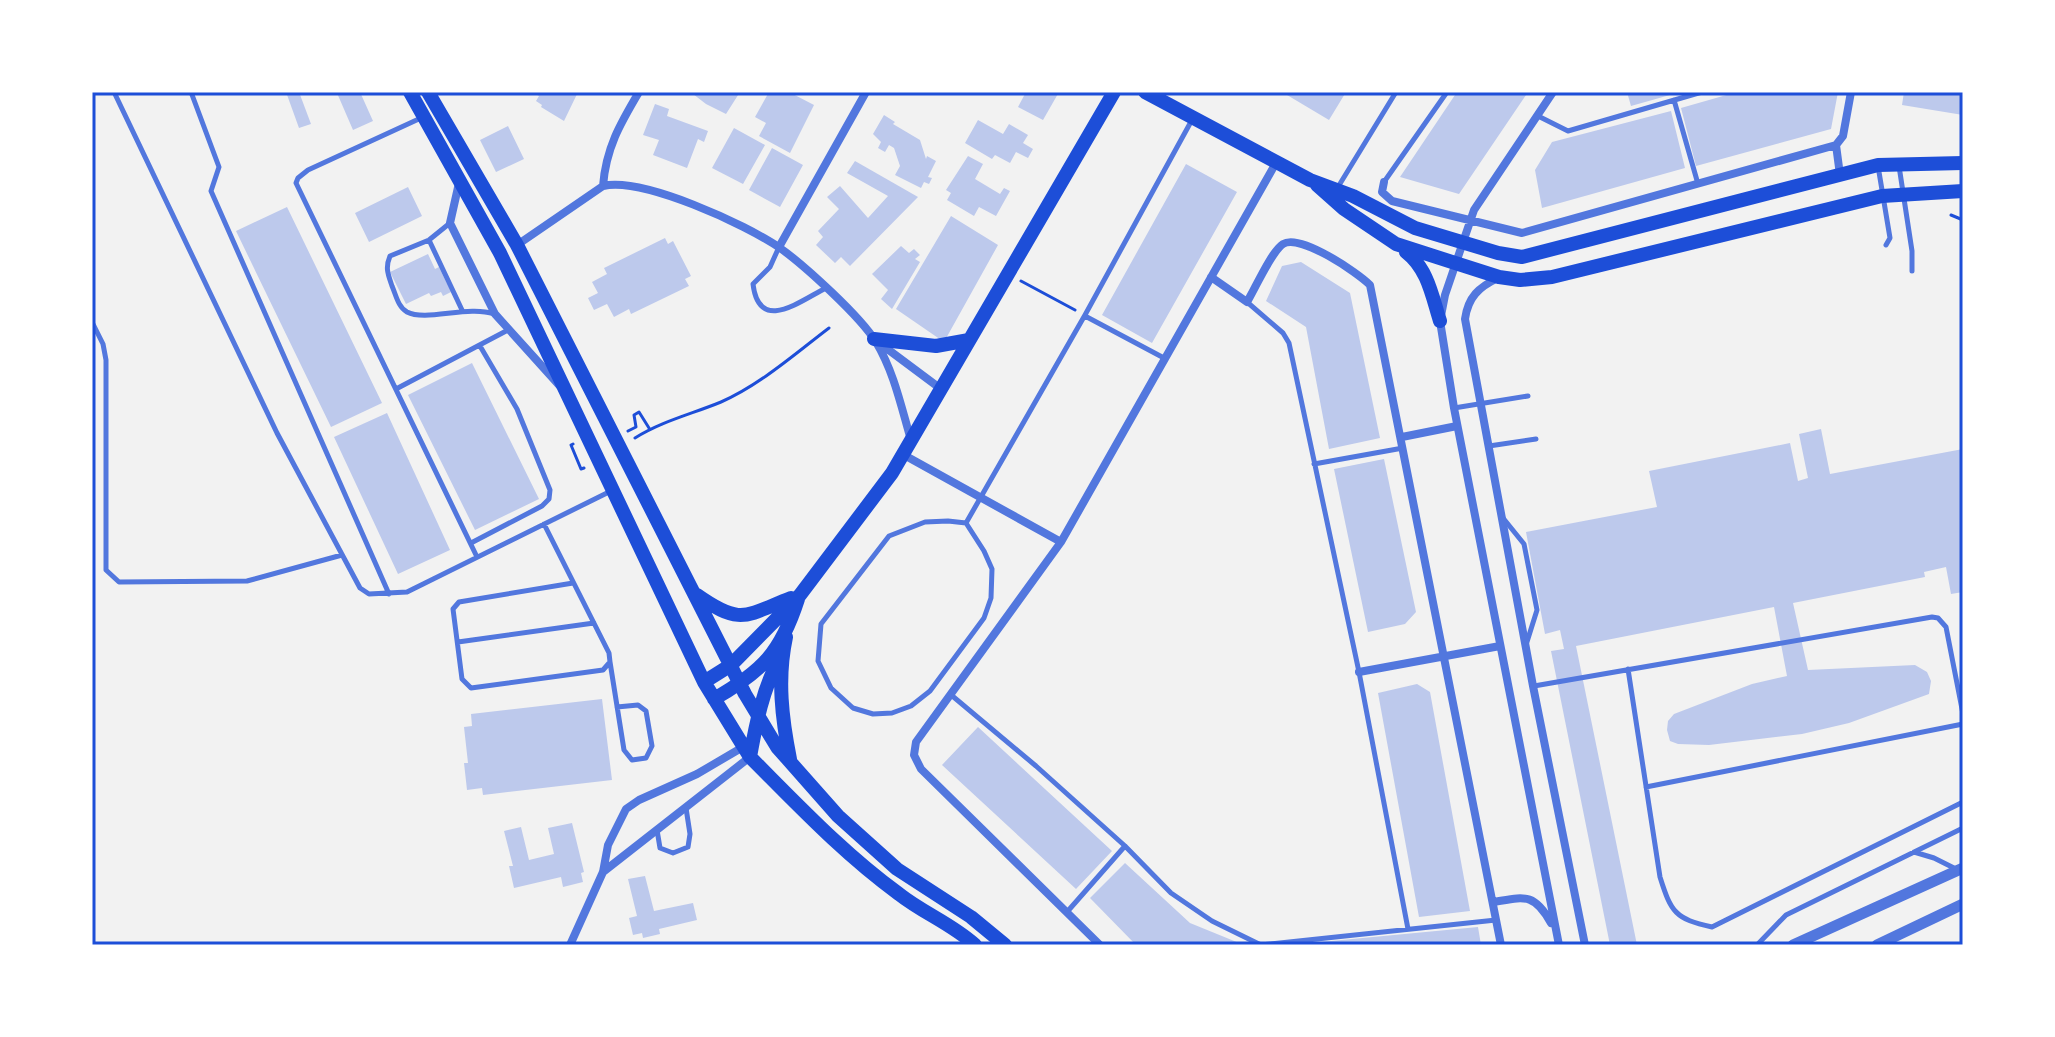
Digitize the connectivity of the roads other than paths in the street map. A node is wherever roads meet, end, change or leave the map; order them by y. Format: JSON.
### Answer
{"nodes":[{"id":1,"x":114,"y":92,"type":"edge"},
{"id":2,"x":191,"y":92,"type":"edge"},
{"id":3,"x":410,"y":92,"type":"edge"},
{"id":4,"x":428,"y":92,"type":"edge"},
{"id":5,"x":639,"y":92,"type":"edge"},
{"id":6,"x":866,"y":92,"type":"edge"},
{"id":7,"x":1114,"y":92,"type":"edge"},
{"id":8,"x":1145,"y":92,"type":"edge"},
{"id":9,"x":1396,"y":92,"type":"edge"},
{"id":10,"x":1447,"y":92,"type":"edge"},
{"id":11,"x":1553,"y":92,"type":"edge"},
{"id":12,"x":1702,"y":92,"type":"edge"},
{"id":13,"x":1851,"y":92,"type":"edge"},
{"id":14,"x":1674,"y":100,"type":"junction"},
{"id":15,"x":425,"y":116,"type":"junction"},
{"id":16,"x":1538,"y":116,"type":"junction"},
{"id":17,"x":1194,"y":117,"type":"junction"},
{"id":18,"x":1836,"y":145,"type":"junction"},
{"id":19,"x":1277,"y":161,"type":"junction"},
{"id":20,"x":1963,"y":163,"type":"edge"},
{"id":21,"x":1878,"y":165,"type":"junction"},
{"id":22,"x":1899,"y":165,"type":"junction"},
{"id":23,"x":1840,"y":175,"type":"junction"},
{"id":24,"x":459,"y":177,"type":"junction"},
{"id":25,"x":1384,"y":182,"type":"joint"},
{"id":26,"x":1698,"y":184,"type":"junction"},
{"id":27,"x":603,"y":186,"type":"junction"},
{"id":28,"x":1963,"y":191,"type":"edge"},
{"id":29,"x":1334,"y":194,"type":"junction"},
{"id":30,"x":1904,"y":195,"type":"junction"},
{"id":31,"x":1882,"y":196,"type":"junction"},
{"id":32,"x":1470,"y":220,"type":"junction"},
{"id":33,"x":450,"y":223,"type":"junction"},
{"id":34,"x":429,"y":240,"type":"junction"},
{"id":35,"x":1463,"y":242,"type":"junction"},
{"id":36,"x":1396,"y":244,"type":"junction"},
{"id":37,"x":517,"y":245,"type":"junction"},
{"id":38,"x":1886,"y":245,"type":"dead end"},
{"id":39,"x":779,"y":247,"type":"junction"},
{"id":40,"x":1456,"y":263,"type":"junction"},
{"id":41,"x":1912,"y":271,"type":"dead end"},
{"id":42,"x":1211,"y":277,"type":"junction"},
{"id":43,"x":1499,"y":277,"type":"junction"},
{"id":44,"x":826,"y":288,"type":"junction"},
{"id":45,"x":1247,"y":302,"type":"junction"},
{"id":46,"x":462,"y":310,"type":"junction"},
{"id":47,"x":495,"y":314,"type":"junction"},
{"id":48,"x":1085,"y":315,"type":"junction"},
{"id":49,"x":1440,"y":321,"type":"junction"},
{"id":50,"x":92,"y":322,"type":"edge"},
{"id":51,"x":508,"y":330,"type":"junction"},
{"id":52,"x":874,"y":339,"type":"junction"},
{"id":53,"x":969,"y":340,"type":"junction"},
{"id":54,"x":480,"y":346,"type":"junction"},
{"id":55,"x":1165,"y":359,"type":"junction"},
{"id":56,"x":396,"y":389,"type":"junction"},
{"id":57,"x":941,"y":389,"type":"junction"},
{"id":58,"x":568,"y":395,"type":"junction"},
{"id":59,"x":1528,"y":396,"type":"dead end"},
{"id":60,"x":1480,"y":403,"type":"junction"},
{"id":61,"x":1454,"y":408,"type":"junction"},
{"id":62,"x":1457,"y":426,"type":"junction"},
{"id":63,"x":1402,"y":437,"type":"junction"},
{"id":64,"x":1536,"y":439,"type":"dead end"},
{"id":65,"x":1489,"y":446,"type":"junction"},
{"id":66,"x":908,"y":448,"type":"junction"},
{"id":67,"x":1404,"y":448,"type":"junction"},
{"id":68,"x":1314,"y":464,"type":"junction"},
{"id":69,"x":612,"y":490,"type":"junction"},
{"id":70,"x":982,"y":498,"type":"junction"},
{"id":71,"x":1502,"y":517,"type":"junction"},
{"id":72,"x":966,"y":523,"type":"junction"},
{"id":73,"x":544,"y":524,"type":"junction"},
{"id":74,"x":1061,"y":542,"type":"junction"},
{"id":75,"x":470,"y":543,"type":"junction"},
{"id":76,"x":342,"y":555,"type":"junction"},
{"id":77,"x":477,"y":557,"type":"junction"},
{"id":78,"x":573,"y":583,"type":"junction"},
{"id":79,"x":694,"y":592,"type":"junction"},
{"id":80,"x":389,"y":594,"type":"junction"},
{"id":81,"x":800,"y":595,"type":"junction"},
{"id":82,"x":594,"y":623,"type":"junction"},
{"id":83,"x":787,"y":633,"type":"junction"},
{"id":84,"x":458,"y":642,"type":"junction"},
{"id":85,"x":1500,"y":646,"type":"junction"},
{"id":86,"x":1526,"y":648,"type":"junction"},
{"id":87,"x":783,"y":652,"type":"junction"},
{"id":88,"x":1442,"y":657,"type":"junction"},
{"id":89,"x":610,"y":662,"type":"junction"},
{"id":90,"x":731,"y":665,"type":"junction"},
{"id":91,"x":1628,"y":669,"type":"junction"},
{"id":92,"x":1359,"y":672,"type":"junction"},
{"id":93,"x":704,"y":682,"type":"junction"},
{"id":94,"x":741,"y":684,"type":"junction"},
{"id":95,"x":1533,"y":686,"type":"junction"},
{"id":96,"x":949,"y":693,"type":"junction"},
{"id":97,"x":714,"y":699,"type":"junction"},
{"id":98,"x":617,"y":707,"type":"junction"},
{"id":99,"x":1963,"y":714,"type":"edge"},
{"id":100,"x":758,"y":717,"type":"junction"},
{"id":101,"x":1963,"y":724,"type":"edge"},
{"id":102,"x":768,"y":733,"type":"junction"},
{"id":103,"x":749,"y":748,"type":"junction"},
{"id":104,"x":791,"y":764,"type":"junction"},
{"id":105,"x":1646,"y":787,"type":"junction"},
{"id":106,"x":1963,"y":802,"type":"edge"},
{"id":107,"x":686,"y":807,"type":"junction"},
{"id":108,"x":1963,"y":828,"type":"edge"},
{"id":109,"x":657,"y":830,"type":"junction"},
{"id":110,"x":1125,"y":846,"type":"junction"},
{"id":111,"x":1913,"y":852,"type":"junction"},
{"id":112,"x":1960,"y":869,"type":"edge"},
{"id":113,"x":603,"y":872,"type":"junction"},
{"id":114,"x":1493,"y":902,"type":"junction"},
{"id":115,"x":1963,"y":904,"type":"edge"},
{"id":116,"x":1067,"y":912,"type":"junction"},
{"id":117,"x":1496,"y":920,"type":"junction"},
{"id":118,"x":1408,"y":929,"type":"junction"},
{"id":119,"x":1556,"y":933,"type":"junction"},
{"id":120,"x":1284,"y":944,"type":"edge"},
{"id":121,"x":570,"y":945,"type":"edge"},
{"id":122,"x":975,"y":945,"type":"edge"},
{"id":123,"x":1005,"y":945,"type":"edge"},
{"id":124,"x":1100,"y":945,"type":"edge"},
{"id":125,"x":1501,"y":945,"type":"edge"},
{"id":126,"x":1559,"y":945,"type":"edge"},
{"id":127,"x":1585,"y":945,"type":"edge"},
{"id":128,"x":1757,"y":945,"type":"edge"},
{"id":129,"x":1793,"y":945,"type":"edge"},
{"id":130,"x":1877,"y":945,"type":"edge"}],
"edges":[{"from":1,"to":76,"type":"lane"},
{"from":2,"to":80,"type":"lane"},
{"from":3,"to":15,"type":"main road"},
{"from":4,"to":37,"type":"main road"},
{"from":5,"to":27,"type":"street"},
{"from":6,"to":39,"type":"street"},
{"from":7,"to":53,"type":"main road"},
{"from":8,"to":17,"type":"main road"},
{"from":9,"to":29,"type":"lane"},
{"from":10,"to":25,"type":"lane"},
{"from":11,"to":16,"type":"street"},
{"from":12,"to":14,"type":"lane"},
{"from":13,"to":18,"type":"street"},
{"from":14,"to":16,"type":"lane"},
{"from":14,"to":26,"type":"lane"},
{"from":15,"to":24,"type":"main road"},
{"from":15,"to":56,"type":"lane"},
{"from":16,"to":32,"type":"street"},
{"from":17,"to":19,"type":"main road"},
{"from":17,"to":48,"type":"lane"},
{"from":18,"to":23,"type":"street"},
{"from":18,"to":26,"type":"street"},
{"from":19,"to":29,"type":"main road"},
{"from":19,"to":42,"type":"street"},
{"from":20,"to":22,"type":"main road"},
{"from":21,"to":22,"type":"main road"},
{"from":21,"to":23,"type":"main road"},
{"from":21,"to":31,"type":"lane"},
{"from":22,"to":30,"type":"lane"},
{"from":23,"to":35,"type":"main road"},
{"from":24,"to":33,"type":"street"},
{"from":24,"to":58,"type":"main road"},
{"from":25,"to":32,"type":"street"},
{"from":26,"to":32,"type":"street"},
{"from":27,"to":37,"type":"street"},
{"from":27,"to":39,"type":"street"},
{"from":28,"to":30,"type":"main road"},
{"from":29,"to":35,"type":"main road"},
{"from":29,"to":36,"type":"main road"},
{"from":30,"to":31,"type":"main road"},
{"from":30,"to":41,"type":"lane"},
{"from":31,"to":38,"type":"lane"},
{"from":31,"to":43,"type":"main road"},
{"from":32,"to":35,"type":"street"},
{"from":33,"to":34,"type":"lane"},
{"from":33,"to":47,"type":"street"},
{"from":34,"to":46,"type":"lane"},
{"from":34,"to":46,"type":"lane"},
{"from":35,"to":40,"type":"street"},
{"from":36,"to":40,"type":"main road"},
{"from":36,"to":49,"type":"main road"},
{"from":37,"to":79,"type":"main road"},
{"from":39,"to":44,"type":"street"},
{"from":39,"to":44,"type":"lane"},
{"from":40,"to":43,"type":"main road"},
{"from":40,"to":49,"type":"street"},
{"from":42,"to":45,"type":"street"},
{"from":42,"to":55,"type":"street"},
{"from":43,"to":60,"type":"street"},
{"from":44,"to":52,"type":"street"},
{"from":45,"to":63,"type":"street"},
{"from":45,"to":68,"type":"lane"},
{"from":46,"to":47,"type":"lane"},
{"from":47,"to":51,"type":"street"},
{"from":48,"to":55,"type":"lane"},
{"from":48,"to":70,"type":"lane"},
{"from":49,"to":61,"type":"street"},
{"from":50,"to":76,"type":"lane"},
{"from":51,"to":54,"type":"lane"},
{"from":51,"to":58,"type":"street"},
{"from":52,"to":53,"type":"main road"},
{"from":52,"to":57,"type":"street"},
{"from":52,"to":66,"type":"street"},
{"from":53,"to":57,"type":"main road"},
{"from":54,"to":56,"type":"lane"},
{"from":54,"to":75,"type":"lane"},
{"from":55,"to":74,"type":"street"},
{"from":56,"to":75,"type":"lane"},
{"from":57,"to":66,"type":"main road"},
{"from":58,"to":69,"type":"main road"},
{"from":59,"to":60,"type":"lane"},
{"from":60,"to":61,"type":"lane"},
{"from":60,"to":65,"type":"street"},
{"from":61,"to":62,"type":"street"},
{"from":62,"to":63,"type":"street"},
{"from":62,"to":85,"type":"street"},
{"from":63,"to":67,"type":"street"},
{"from":64,"to":65,"type":"lane"},
{"from":65,"to":71,"type":"street"},
{"from":66,"to":70,"type":"street"},
{"from":66,"to":81,"type":"main road"},
{"from":67,"to":68,"type":"lane"},
{"from":67,"to":88,"type":"street"},
{"from":68,"to":92,"type":"lane"},
{"from":69,"to":73,"type":"lane"},
{"from":69,"to":93,"type":"main road"},
{"from":70,"to":72,"type":"lane"},
{"from":70,"to":74,"type":"street"},
{"from":71,"to":86,"type":"street"},
{"from":71,"to":86,"type":"lane"},
{"from":72,"to":72,"type":"lane"},
{"from":73,"to":77,"type":"lane"},
{"from":73,"to":78,"type":"lane"},
{"from":74,"to":96,"type":"street"},
{"from":75,"to":77,"type":"lane"},
{"from":76,"to":80,"type":"lane"},
{"from":77,"to":80,"type":"lane"},
{"from":78,"to":82,"type":"lane"},
{"from":78,"to":84,"type":"lane"},
{"from":79,"to":81,"type":"main road"},
{"from":79,"to":90,"type":"main road"},
{"from":81,"to":83,"type":"main road"},
{"from":81,"to":90,"type":"main road"},
{"from":82,"to":84,"type":"lane"},
{"from":82,"to":89,"type":"lane"},
{"from":83,"to":87,"type":"main road"},
{"from":83,"to":94,"type":"main road"},
{"from":84,"to":89,"type":"lane"},
{"from":85,"to":88,"type":"street"},
{"from":85,"to":119,"type":"street"},
{"from":86,"to":95,"type":"street"},
{"from":87,"to":100,"type":"main road"},
{"from":87,"to":104,"type":"main road"},
{"from":88,"to":92,"type":"street"},
{"from":88,"to":114,"type":"street"},
{"from":89,"to":98,"type":"lane"},
{"from":90,"to":93,"type":"main road"},
{"from":90,"to":94,"type":"main road"},
{"from":91,"to":95,"type":"lane"},
{"from":91,"to":99,"type":"lane"},
{"from":91,"to":105,"type":"lane"},
{"from":92,"to":118,"type":"lane"},
{"from":93,"to":97,"type":"main road"},
{"from":94,"to":97,"type":"main road"},
{"from":94,"to":100,"type":"main road"},
{"from":95,"to":127,"type":"street"},
{"from":96,"to":110,"type":"lane"},
{"from":96,"to":116,"type":"street"},
{"from":97,"to":103,"type":"main road"},
{"from":98,"to":98,"type":"lane"},
{"from":100,"to":102,"type":"main road"},
{"from":100,"to":103,"type":"main road"},
{"from":101,"to":105,"type":"lane"},
{"from":102,"to":103,"type":"main road"},
{"from":102,"to":104,"type":"main road"},
{"from":103,"to":107,"type":"street"},
{"from":103,"to":113,"type":"street"},
{"from":103,"to":122,"type":"main road"},
{"from":104,"to":123,"type":"main road"},
{"from":105,"to":106,"type":"lane"},
{"from":107,"to":109,"type":"street"},
{"from":107,"to":109,"type":"lane"},
{"from":108,"to":111,"type":"lane"},
{"from":109,"to":113,"type":"street"},
{"from":110,"to":116,"type":"lane"},
{"from":110,"to":120,"type":"lane"},
{"from":111,"to":112,"type":"lane"},
{"from":111,"to":128,"type":"lane"},
{"from":112,"to":129,"type":"street"},
{"from":113,"to":121,"type":"street"},
{"from":114,"to":117,"type":"street"},
{"from":114,"to":119,"type":"street"},
{"from":115,"to":130,"type":"street"},
{"from":116,"to":124,"type":"street"},
{"from":117,"to":118,"type":"lane"},
{"from":117,"to":125,"type":"street"},
{"from":118,"to":120,"type":"lane"},
{"from":119,"to":126,"type":"street"}]}
